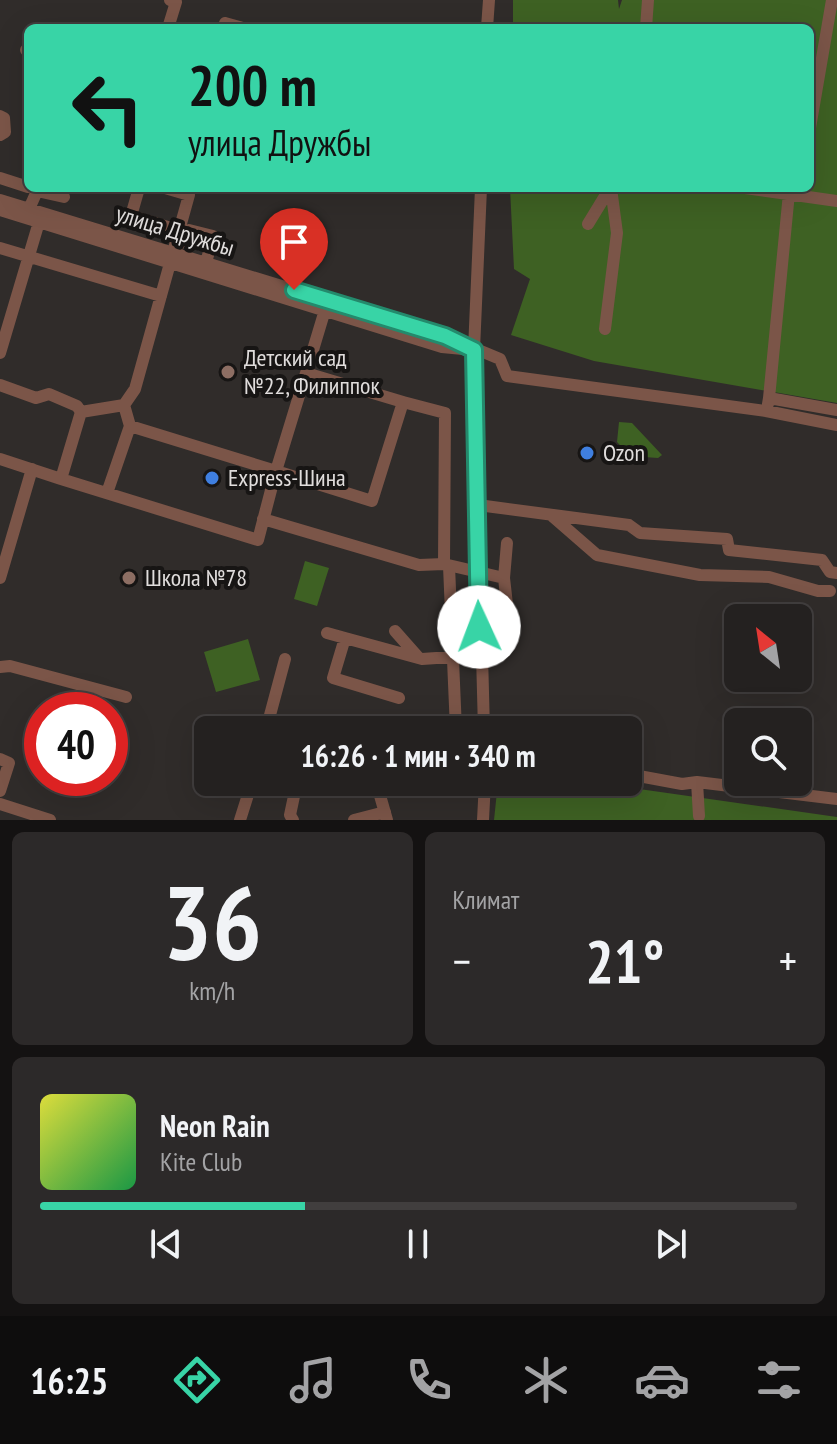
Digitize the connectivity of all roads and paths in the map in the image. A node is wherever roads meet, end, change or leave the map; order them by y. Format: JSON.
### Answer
{"nodes":[{"id":1,"x":170,"y":0,"type":"edge"},
{"id":2,"x":489,"y":0,"type":"edge"},
{"id":3,"x":648,"y":0,"type":"edge"},
{"id":4,"x":832,"y":0,"type":"edge"},
{"id":5,"x":169,"y":24,"type":"edge"},
{"id":6,"x":487,"y":24,"type":"edge"},
{"id":7,"x":646,"y":24,"type":"edge"},
{"id":8,"x":814,"y":105,"type":"edge"},
{"id":9,"x":0,"y":116,"type":"edge"},
{"id":10,"x":1,"y":135,"type":"edge"},
{"id":11,"x":0,"y":151,"type":"edge"},
{"id":12,"x":0,"y":178,"type":"edge"},
{"id":13,"x":24,"y":186,"type":"edge"},
{"id":14,"x":32,"y":192,"type":"edge"},
{"id":15,"x":44,"y":192,"type":"edge"},
{"id":16,"x":138,"y":192,"type":"edge"},
{"id":17,"x":179,"y":192,"type":"edge"},
{"id":18,"x":481,"y":192,"type":"edge"},
{"id":19,"x":608,"y":192,"type":"edge"},
{"id":20,"x":612,"y":192,"type":"edge"},
{"id":21,"x":796,"y":192,"type":"edge"},
{"id":22,"x":64,"y":197,"type":"dead end"},
{"id":23,"x":0,"y":200,"type":"edge"},
{"id":24,"x":837,"y":201,"type":"edge"},
{"id":25,"x":29,"y":209,"type":"junction"},
{"id":26,"x":0,"y":210,"type":"edge"},
{"id":27,"x":39,"y":222,"type":"junction"},
{"id":28,"x":588,"y":224,"type":"dead end"},
{"id":29,"x":178,"y":230,"type":"junction"},
{"id":30,"x":0,"y":248,"type":"edge"},
{"id":31,"x":30,"y":257,"type":"junction"},
{"id":32,"x":171,"y":258,"type":"junction"},
{"id":33,"x":206,"y":263,"type":"junction"},
{"id":34,"x":161,"y":296,"type":"junction"},
{"id":35,"x":325,"y":310,"type":"junction"},
{"id":36,"x":605,"y":329,"type":"dead end"},
{"id":37,"x":474,"y":350,"type":"junction"},
{"id":38,"x":0,"y":353,"type":"edge"},
{"id":39,"x":306,"y":373,"type":"junction"},
{"id":40,"x":0,"y":385,"type":"edge"},
{"id":41,"x":403,"y":402,"type":"junction"},
{"id":42,"x":768,"y":404,"type":"junction"},
{"id":43,"x":124,"y":405,"type":"junction"},
{"id":44,"x":837,"y":410,"type":"edge"},
{"id":45,"x":81,"y":412,"type":"junction"},
{"id":46,"x":837,"y":425,"type":"edge"},
{"id":47,"x":130,"y":426,"type":"junction"},
{"id":48,"x":0,"y":459,"type":"edge"},
{"id":49,"x":32,"y":469,"type":"junction"},
{"id":50,"x":276,"y":471,"type":"junction"},
{"id":51,"x":61,"y":479,"type":"junction"},
{"id":52,"x":107,"y":493,"type":"junction"},
{"id":53,"x":478,"y":505,"type":"junction"},
{"id":54,"x":551,"y":515,"type":"junction"},
{"id":55,"x":263,"y":519,"type":"junction"},
{"id":56,"x":507,"y":543,"type":"dead end"},
{"id":57,"x":447,"y":565,"type":"junction"},
{"id":58,"x":477,"y":571,"type":"junction"},
{"id":59,"x":837,"y":573,"type":"edge"},
{"id":60,"x":0,"y":578,"type":"edge"},
{"id":61,"x":504,"y":578,"type":"junction"},
{"id":62,"x":830,"y":591,"type":"dead end"},
{"id":63,"x":395,"y":631,"type":"dead end"},
{"id":64,"x":510,"y":631,"type":"dead end"},
{"id":65,"x":327,"y":633,"type":"dead end"},
{"id":66,"x":345,"y":638,"type":"junction"},
{"id":67,"x":480,"y":655,"type":"junction"},
{"id":68,"x":455,"y":656,"type":"junction"},
{"id":69,"x":418,"y":657,"type":"junction"},
{"id":70,"x":285,"y":659,"type":"dead end"},
{"id":71,"x":0,"y":667,"type":"edge"},
{"id":72,"x":107,"y":692,"type":"edge"},
{"id":73,"x":399,"y":698,"type":"dead end"},
{"id":74,"x":270,"y":716,"type":"edge"},
{"id":75,"x":456,"y":716,"type":"edge"},
{"id":76,"x":483,"y":716,"type":"edge"},
{"id":77,"x":0,"y":759,"type":"edge"},
{"id":78,"x":642,"y":777,"type":"edge"},
{"id":79,"x":697,"y":782,"type":"junction"},
{"id":80,"x":0,"y":791,"type":"edge"},
{"id":81,"x":248,"y":796,"type":"edge"},
{"id":82,"x":294,"y":796,"type":"edge"},
{"id":83,"x":380,"y":796,"type":"edge"},
{"id":84,"x":484,"y":796,"type":"edge"},
{"id":85,"x":837,"y":799,"type":"edge"},
{"id":86,"x":0,"y":804,"type":"edge"},
{"id":87,"x":386,"y":816,"type":"edge"},
{"id":88,"x":699,"y":816,"type":"dead end"},
{"id":89,"x":50,"y":820,"type":"edge"},
{"id":90,"x":240,"y":820,"type":"edge"},
{"id":91,"x":293,"y":820,"type":"edge"},
{"id":92,"x":354,"y":820,"type":"edge"},
{"id":93,"x":483,"y":820,"type":"edge"}],
"edges":[{"from":1,"to":5,"type":"street"},
{"from":2,"to":6,"type":"street"},
{"from":3,"to":7,"type":"street"},
{"from":4,"to":8,"type":"street"},
{"from":9,"to":10,"type":"street"},
{"from":10,"to":11,"type":"street"},
{"from":12,"to":13,"type":"street"},
{"from":14,"to":25,"type":"street"},
{"from":15,"to":22,"type":"street"},
{"from":16,"to":29,"type":"street"},
{"from":17,"to":29,"type":"street"},
{"from":18,"to":37,"type":"street"},
{"from":19,"to":28,"type":"street"},
{"from":20,"to":36,"type":"street"},
{"from":21,"to":24,"type":"street"},
{"from":21,"to":42,"type":"street"},
{"from":23,"to":25,"type":"street","name":"улица Дружбы"},
{"from":25,"to":32,"type":"street","name":"улица Дружбы"},
{"from":26,"to":27,"type":"street","name":"улица Дружбы"},
{"from":27,"to":31,"type":"street"},
{"from":27,"to":32,"type":"street","name":"улица Дружбы"},
{"from":29,"to":32,"type":"street"},
{"from":30,"to":31,"type":"street"},
{"from":31,"to":34,"type":"street"},
{"from":31,"to":38,"type":"street"},
{"from":32,"to":33,"type":"street","name":"улица Дружбы"},
{"from":32,"to":33,"type":"street"},
{"from":32,"to":34,"type":"street"},
{"from":32,"to":35,"type":"street","name":"улица Дружбы"},
{"from":33,"to":37,"type":"street","name":"улица Дружбы"},
{"from":34,"to":43,"type":"street"},
{"from":35,"to":37,"type":"street","name":"улица Дружбы"},
{"from":35,"to":39,"type":"street"},
{"from":37,"to":42,"type":"street"},
{"from":37,"to":53,"type":"street"},
{"from":39,"to":41,"type":"street"},
{"from":39,"to":50,"type":"street"},
{"from":40,"to":45,"type":"street"},
{"from":41,"to":50,"type":"street"},
{"from":41,"to":57,"type":"street"},
{"from":42,"to":44,"type":"street"},
{"from":42,"to":46,"type":"street"},
{"from":43,"to":45,"type":"street"},
{"from":43,"to":47,"type":"street"},
{"from":45,"to":51,"type":"street"},
{"from":47,"to":50,"type":"street"},
{"from":47,"to":52,"type":"street"},
{"from":48,"to":49,"type":"street"},
{"from":49,"to":51,"type":"street"},
{"from":49,"to":60,"type":"street"},
{"from":50,"to":55,"type":"street"},
{"from":51,"to":52,"type":"street"},
{"from":52,"to":55,"type":"street"},
{"from":53,"to":54,"type":"street"},
{"from":53,"to":58,"type":"street"},
{"from":54,"to":59,"type":"street"},
{"from":54,"to":62,"type":"street"},
{"from":55,"to":57,"type":"street"},
{"from":56,"to":61,"type":"street"},
{"from":57,"to":58,"type":"street"},
{"from":57,"to":68,"type":"street"},
{"from":58,"to":61,"type":"street"},
{"from":58,"to":67,"type":"street"},
{"from":61,"to":64,"type":"street"},
{"from":63,"to":69,"type":"street"},
{"from":65,"to":66,"type":"street"},
{"from":66,"to":69,"type":"street"},
{"from":66,"to":73,"type":"street"},
{"from":67,"to":68,"type":"street"},
{"from":67,"to":76,"type":"street"},
{"from":68,"to":69,"type":"street"},
{"from":68,"to":75,"type":"street"},
{"from":70,"to":74,"type":"street"},
{"from":71,"to":72,"type":"street"},
{"from":77,"to":80,"type":"street"},
{"from":78,"to":79,"type":"street"},
{"from":79,"to":85,"type":"street"},
{"from":79,"to":88,"type":"street"},
{"from":81,"to":90,"type":"street"},
{"from":82,"to":91,"type":"street"},
{"from":83,"to":87,"type":"street"},
{"from":84,"to":93,"type":"street"},
{"from":86,"to":89,"type":"street"},
{"from":87,"to":92,"type":"street"}]}
